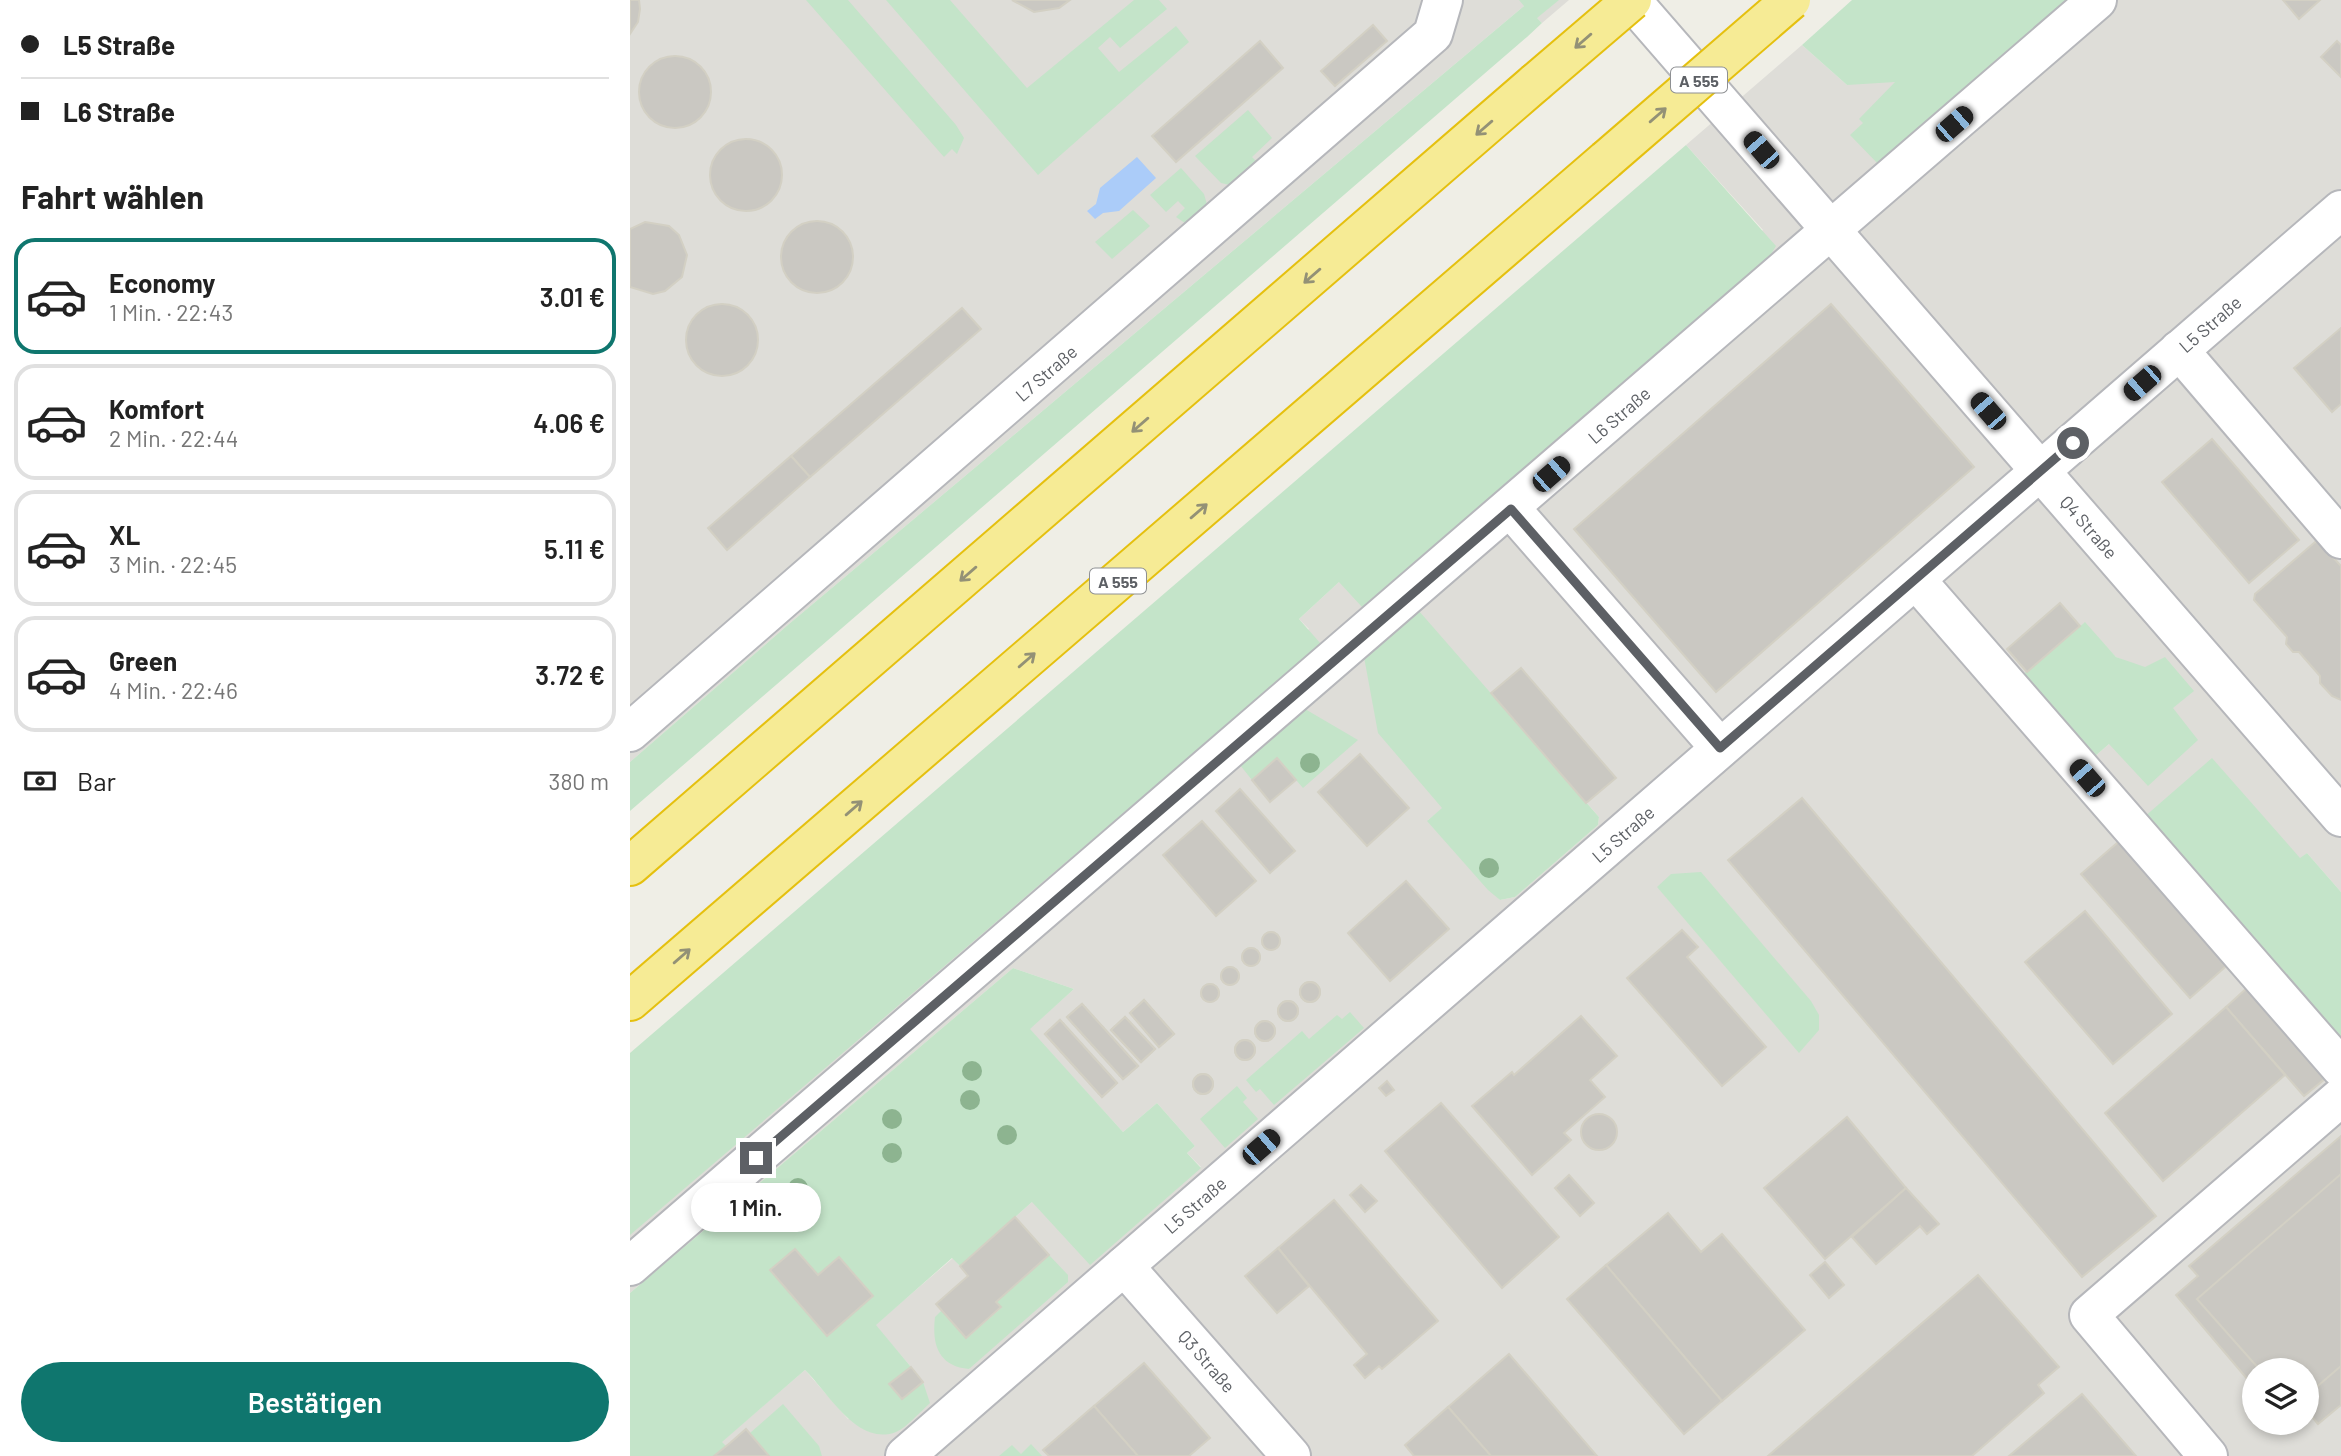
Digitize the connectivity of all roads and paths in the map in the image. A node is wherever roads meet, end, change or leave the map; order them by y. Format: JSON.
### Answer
{"nodes":[{"id":1,"x":1443,"y":0,"type":"edge"},
{"id":2,"x":1632,"y":0,"type":"edge"},
{"id":3,"x":1791,"y":0,"type":"edge"},
{"id":4,"x":2097,"y":0,"type":"edge"},
{"id":5,"x":2341,"y":210,"type":"edge"},
{"id":6,"x":1830,"y":230,"type":"junction"},
{"id":7,"x":2179,"y":351,"type":"junction"},
{"id":8,"x":2040,"y":471,"type":"junction"},
{"id":9,"x":1511,"y":509,"type":"junction"},
{"id":10,"x":2341,"y":539,"type":"edge"},
{"id":11,"x":1916,"y":580,"type":"junction"},
{"id":12,"x":630,"y":732,"type":"edge"},
{"id":13,"x":1720,"y":748,"type":"junction"},
{"id":14,"x":2341,"y":817,"type":"edge"},
{"id":15,"x":630,"y":866,"type":"edge"},
{"id":16,"x":630,"y":1001,"type":"edge"},
{"id":17,"x":2341,"y":1068,"type":"edge"},
{"id":18,"x":2341,"y":1097,"type":"edge"},
{"id":19,"x":630,"y":1266,"type":"edge"},
{"id":20,"x":1124,"y":1266,"type":"junction"},
{"id":21,"x":905,"y":1456,"type":"edge"},
{"id":22,"x":1291,"y":1456,"type":"edge"},
{"id":23,"x":2208,"y":1456,"type":"edge"}],
"edges":[{"from":1,"to":12,"type":"lane","name":"L7 Straße"},
{"from":2,"to":6,"type":"lane","name":"Q4 Straße"},
{"from":2,"to":15,"type":"highway","one_way":true,"bridge":true},
{"from":16,"to":3,"type":"highway","number":"A 555","one_way":true,"bridge":true},
{"from":4,"to":6,"type":"lane","name":"L6 Straße"},
{"from":5,"to":7,"type":"lane","name":"L5 Straße"},
{"from":6,"to":8,"type":"lane","name":"Q4 Straße"},
{"from":6,"to":9,"type":"lane","name":"L6 Straße"},
{"from":7,"to":8,"type":"lane","name":"L5 Straße"},
{"from":7,"to":10,"type":"lane"},
{"from":8,"to":11,"type":"lane","name":"L5 Straße"},
{"from":8,"to":14,"type":"lane","name":"Q4 Straße"},
{"from":9,"to":13,"type":"lane"},
{"from":9,"to":19,"type":"lane","name":"L6 Straße"},
{"from":11,"to":13,"type":"lane","name":"L5 Straße"},
{"from":11,"to":17,"type":"lane"},
{"from":13,"to":20,"type":"lane","name":"L5 Straße"},
{"from":18,"to":23,"type":"lane"},
{"from":20,"to":21,"type":"lane","name":"L5 Straße"},
{"from":20,"to":22,"type":"lane","name":"Q3 Straße"}]}
